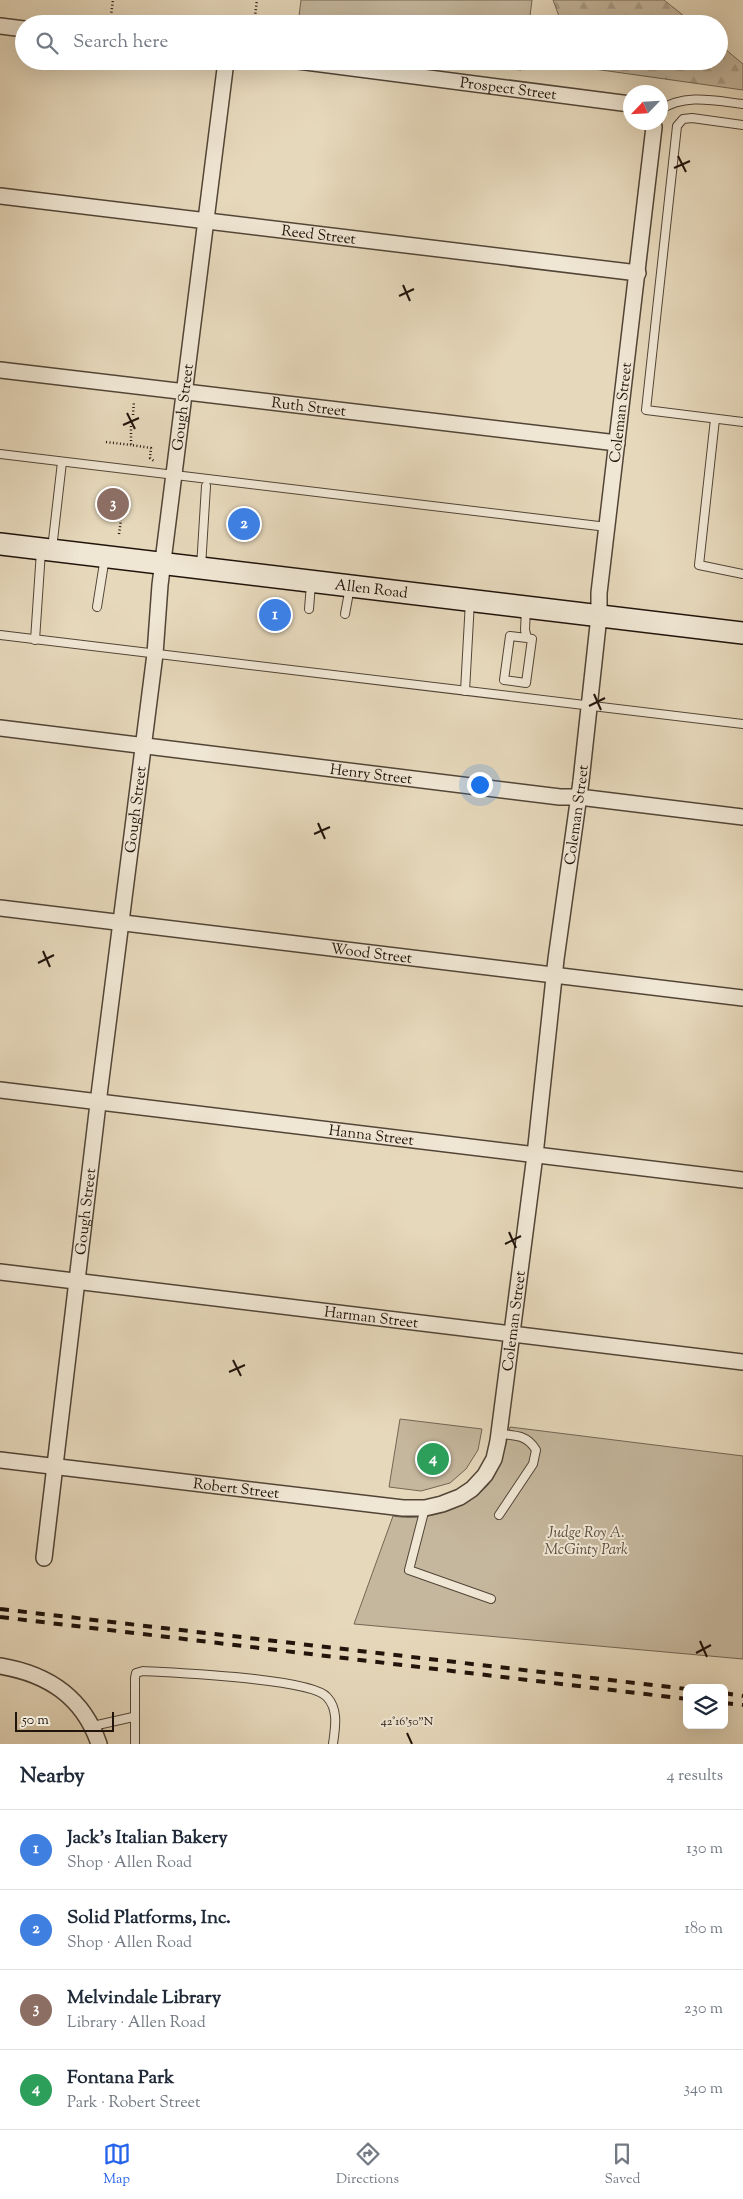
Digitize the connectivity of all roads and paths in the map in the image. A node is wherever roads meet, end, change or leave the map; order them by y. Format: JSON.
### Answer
{"nodes":[{"id":1,"x":113,"y":0,"type":"edge"},
{"id":2,"x":257,"y":0,"type":"edge"},
{"id":3,"x":111,"y":15,"type":"edge"},
{"id":4,"x":255,"y":15,"type":"edge"},
{"id":5,"x":0,"y":26,"type":"edge"},
{"id":6,"x":15,"y":28,"type":"edge"},
{"id":7,"x":225,"y":70,"type":"edge"},
{"id":8,"x":367,"y":70,"type":"edge"},
{"id":9,"x":623,"y":103,"type":"edge"},
{"id":10,"x":743,"y":104,"type":"edge"},
{"id":11,"x":668,"y":106,"type":"edge"},
{"id":12,"x":743,"y":125,"type":"edge"},
{"id":13,"x":653,"y":130,"type":"edge"},
{"id":14,"x":0,"y":196,"type":"edge"},
{"id":15,"x":207,"y":222,"type":"junction"},
{"id":16,"x":638,"y":273,"type":"junction"},
{"id":17,"x":0,"y":370,"type":"edge"},
{"id":18,"x":184,"y":393,"type":"junction"},
{"id":19,"x":134,"y":402,"type":"dead end"},
{"id":20,"x":133,"y":415,"type":"dead end"},
{"id":21,"x":715,"y":419,"type":"junction"},
{"id":22,"x":743,"y":422,"type":"edge"},
{"id":23,"x":131,"y":426,"type":"dead end"},
{"id":24,"x":106,"y":442,"type":"dead end"},
{"id":25,"x":618,"y":443,"type":"junction"},
{"id":26,"x":131,"y":445,"type":"junction"},
{"id":27,"x":0,"y":454,"type":"edge"},
{"id":28,"x":62,"y":462,"type":"junction"},
{"id":29,"x":159,"y":465,"type":"dead end"},
{"id":30,"x":174,"y":476,"type":"junction"},
{"id":31,"x":206,"y":486,"type":"dead end"},
{"id":32,"x":121,"y":520,"type":"dead end"},
{"id":33,"x":607,"y":527,"type":"junction"},
{"id":34,"x":119,"y":534,"type":"dead end"},
{"id":35,"x":0,"y":544,"type":"edge"},
{"id":36,"x":47,"y":550,"type":"junction"},
{"id":37,"x":105,"y":557,"type":"junction"},
{"id":38,"x":163,"y":564,"type":"junction"},
{"id":39,"x":201,"y":569,"type":"junction"},
{"id":40,"x":743,"y":574,"type":"edge"},
{"id":41,"x":311,"y":582,"type":"junction"},
{"id":42,"x":350,"y":586,"type":"junction"},
{"id":43,"x":470,"y":601,"type":"junction"},
{"id":44,"x":97,"y":607,"type":"dead end"},
{"id":45,"x":526,"y":608,"type":"junction"},
{"id":46,"x":308,"y":609,"type":"dead end"},
{"id":47,"x":346,"y":614,"type":"dead end"},
{"id":48,"x":598,"y":616,"type":"junction"},
{"id":49,"x":743,"y":633,"type":"edge"},
{"id":50,"x":0,"y":635,"type":"edge"},
{"id":51,"x":527,"y":638,"type":"junction"},
{"id":52,"x":35,"y":640,"type":"junction"},
{"id":53,"x":154,"y":654,"type":"junction"},
{"id":54,"x":465,"y":691,"type":"junction"},
{"id":55,"x":588,"y":706,"type":"junction"},
{"id":56,"x":743,"y":724,"type":"edge"},
{"id":57,"x":0,"y":728,"type":"edge"},
{"id":58,"x":143,"y":745,"type":"junction"},
{"id":59,"x":579,"y":797,"type":"junction"},
{"id":60,"x":743,"y":816,"type":"edge"},
{"id":61,"x":0,"y":908,"type":"edge"},
{"id":62,"x":120,"y":923,"type":"junction"},
{"id":63,"x":555,"y":975,"type":"junction"},
{"id":64,"x":743,"y":998,"type":"edge"},
{"id":65,"x":0,"y":1090,"type":"edge"},
{"id":66,"x":99,"y":1103,"type":"junction"},
{"id":67,"x":534,"y":1155,"type":"junction"},
{"id":68,"x":743,"y":1180,"type":"edge"},
{"id":69,"x":0,"y":1272,"type":"edge"},
{"id":70,"x":77,"y":1282,"type":"junction"},
{"id":71,"x":513,"y":1334,"type":"junction"},
{"id":72,"x":743,"y":1362,"type":"edge"},
{"id":73,"x":499,"y":1434,"type":"junction"},
{"id":74,"x":0,"y":1460,"type":"edge"},
{"id":75,"x":54,"y":1466,"type":"junction"},
{"id":76,"x":468,"y":1491,"type":"joint"},
{"id":77,"x":425,"y":1508,"type":"junction"},
{"id":78,"x":498,"y":1515,"type":"dead end"},
{"id":79,"x":44,"y":1558,"type":"dead end"},
{"id":80,"x":491,"y":1599,"type":"dead end"},
{"id":81,"x":0,"y":1666,"type":"edge"},
{"id":82,"x":133,"y":1718,"type":"junction"},
{"id":83,"x":94,"y":1726,"type":"junction"},
{"id":84,"x":100,"y":1744,"type":"edge"},
{"id":85,"x":135,"y":1744,"type":"edge"},
{"id":86,"x":333,"y":1744,"type":"edge"}],
"edges":[{"from":1,"to":3,"type":"path"},
{"from":2,"to":4,"type":"path"},
{"from":5,"to":6,"type":"street"},
{"from":7,"to":15,"type":"street","name":"Gough Street"},
{"from":8,"to":9,"type":"street","name":"Prospect Street"},
{"from":10,"to":11,"type":"lane"},
{"from":12,"to":21,"type":"lane"},
{"from":13,"to":16,"type":"street","name":"Coleman Street"},
{"from":14,"to":15,"type":"street","name":"Reed Street"},
{"from":15,"to":16,"type":"street","name":"Reed Street"},
{"from":15,"to":18,"type":"street","name":"Gough Street"},
{"from":16,"to":25,"type":"street","name":"Coleman Street"},
{"from":17,"to":18,"type":"street","name":"Ruth Street"},
{"from":18,"to":25,"type":"street","name":"Ruth Street"},
{"from":18,"to":30,"type":"street","name":"Gough Street"},
{"from":19,"to":20,"type":"path"},
{"from":21,"to":22,"type":"lane"},
{"from":21,"to":40,"type":"lane"},
{"from":23,"to":26,"type":"path"},
{"from":24,"to":26,"type":"path"},
{"from":25,"to":33,"type":"street","name":"Coleman Street"},
{"from":26,"to":29,"type":"path"},
{"from":27,"to":28,"type":"lane"},
{"from":28,"to":30,"type":"lane"},
{"from":28,"to":36,"type":"lane"},
{"from":30,"to":33,"type":"lane"},
{"from":30,"to":38,"type":"street","name":"Gough Street"},
{"from":31,"to":39,"type":"lane"},
{"from":32,"to":34,"type":"path"},
{"from":33,"to":48,"type":"street","name":"Coleman Street"},
{"from":35,"to":36,"type":"main road","name":"Allen Road"},
{"from":36,"to":37,"type":"main road","name":"Allen Road"},
{"from":36,"to":52,"type":"lane"},
{"from":37,"to":38,"type":"main road","name":"Allen Road"},
{"from":37,"to":44,"type":"lane"},
{"from":38,"to":39,"type":"main road","name":"Allen Road"},
{"from":38,"to":53,"type":"street","name":"Gough Street"},
{"from":39,"to":41,"type":"main road","name":"Allen Road"},
{"from":41,"to":42,"type":"main road","name":"Allen Road"},
{"from":41,"to":46,"type":"lane"},
{"from":42,"to":43,"type":"main road","name":"Allen Road"},
{"from":42,"to":47,"type":"lane"},
{"from":43,"to":45,"type":"main road","name":"Allen Road"},
{"from":43,"to":54,"type":"lane"},
{"from":45,"to":48,"type":"main road","name":"Allen Road"},
{"from":45,"to":51,"type":"lane"},
{"from":48,"to":49,"type":"main road","name":"Allen Road"},
{"from":48,"to":55,"type":"street","name":"Coleman Street"},
{"from":50,"to":52,"type":"lane"},
{"from":51,"to":51,"type":"lane"},
{"from":52,"to":53,"type":"lane"},
{"from":53,"to":54,"type":"lane"},
{"from":53,"to":58,"type":"street","name":"Gough Street"},
{"from":54,"to":55,"type":"lane"},
{"from":55,"to":56,"type":"lane"},
{"from":55,"to":59,"type":"street","name":"Coleman Street"},
{"from":57,"to":58,"type":"street","name":"Henry Street"},
{"from":58,"to":59,"type":"street","name":"Henry Street"},
{"from":58,"to":62,"type":"street","name":"Gough Street"},
{"from":59,"to":60,"type":"street","name":"Henry Street"},
{"from":59,"to":63,"type":"street","name":"Coleman Street"},
{"from":61,"to":62,"type":"street","name":"Wood Street"},
{"from":62,"to":63,"type":"street","name":"Wood Street"},
{"from":62,"to":66,"type":"street","name":"Gough Street"},
{"from":63,"to":64,"type":"street","name":"Wood Street"},
{"from":63,"to":67,"type":"street","name":"Coleman Street"},
{"from":65,"to":66,"type":"street","name":"Hanna Street"},
{"from":66,"to":67,"type":"street","name":"Hanna Street"},
{"from":66,"to":70,"type":"street","name":"Gough Street"},
{"from":67,"to":68,"type":"street","name":"Hanna Street"},
{"from":67,"to":71,"type":"street","name":"Coleman Street"},
{"from":69,"to":70,"type":"street","name":"Harman Street"},
{"from":70,"to":71,"type":"street","name":"Harman Street"},
{"from":70,"to":75,"type":"street","name":"Gough Street"},
{"from":71,"to":72,"type":"street","name":"Harman Street"},
{"from":71,"to":73,"type":"street","name":"Coleman Street"},
{"from":73,"to":76,"type":"street","name":"Coleman Street"},
{"from":73,"to":78,"type":"lane"},
{"from":74,"to":75,"type":"street","name":"Robert Street"},
{"from":75,"to":77,"type":"street","name":"Robert Street"},
{"from":75,"to":79,"type":"street","name":"Gough Street"},
{"from":76,"to":77,"type":"street","name":"Robert Street"},
{"from":77,"to":80,"type":"lane"},
{"from":81,"to":83,"type":"street"},
{"from":82,"to":83,"type":"lane"},
{"from":82,"to":85,"type":"lane"},
{"from":82,"to":86,"type":"lane"},
{"from":83,"to":84,"type":"street"}]}
